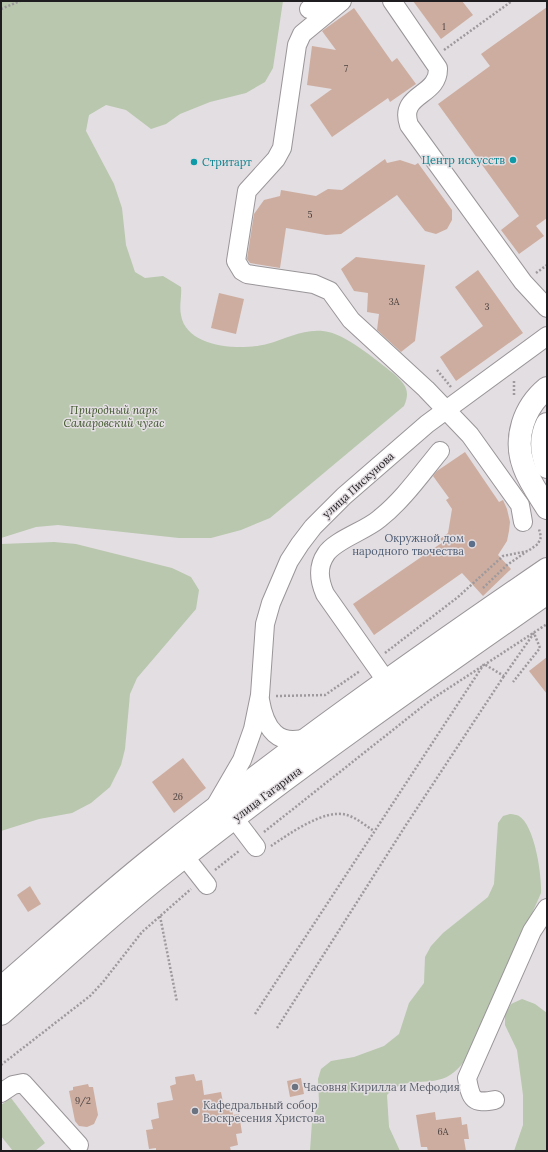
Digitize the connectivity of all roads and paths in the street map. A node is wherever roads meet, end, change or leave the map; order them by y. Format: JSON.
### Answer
{"nodes":[{"id":1,"x":20,"y":1,"type":"edge"},
{"id":2,"x":342,"y":1,"type":"edge"},
{"id":3,"x":392,"y":1,"type":"edge"},
{"id":4,"x":512,"y":1,"type":"edge"},
{"id":5,"x":1,"y":10,"type":"edge"},
{"id":6,"x":432,"y":58,"type":"junction"},
{"id":7,"x":544,"y":267,"type":"dead end"},
{"id":8,"x":547,"y":272,"type":"edge"},
{"id":9,"x":547,"y":308,"type":"edge"},
{"id":10,"x":547,"y":336,"type":"edge"},
{"id":11,"x":514,"y":378,"type":"dead end"},
{"id":12,"x":547,"y":388,"type":"edge"},
{"id":13,"x":514,"y":396,"type":"dead end"},
{"id":14,"x":446,"y":410,"type":"junction"},
{"id":15,"x":547,"y":424,"type":"edge"},
{"id":16,"x":440,"y":451,"type":"dead end"},
{"id":17,"x":547,"y":466,"type":"edge"},
{"id":18,"x":547,"y":508,"type":"edge"},
{"id":19,"x":524,"y":522,"type":"dead end"},
{"id":20,"x":539,"y":547,"type":"edge"},
{"id":21,"x":547,"y":569,"type":"edge"},
{"id":22,"x":483,"y":588,"type":"dead end"},
{"id":23,"x":547,"y":593,"type":"edge"},
{"id":24,"x":501,"y":600,"type":"junction"},
{"id":25,"x":547,"y":608,"type":"edge"},
{"id":26,"x":373,"y":662,"type":"junction"},
{"id":27,"x":504,"y":676,"type":"junction"},
{"id":28,"x":513,"y":682,"type":"dead end"},
{"id":29,"x":393,"y":689,"type":"junction"},
{"id":30,"x":266,"y":696,"type":"junction"},
{"id":31,"x":310,"y":736,"type":"junction"},
{"id":32,"x":212,"y":811,"type":"junction"},
{"id":33,"x":234,"y":818,"type":"junction"},
{"id":34,"x":374,"y":831,"type":"junction"},
{"id":35,"x":263,"y":847,"type":"joint"},
{"id":36,"x":185,"y":857,"type":"junction"},
{"id":37,"x":207,"y":886,"type":"dead end"},
{"id":38,"x":547,"y":908,"type":"edge"},
{"id":39,"x":160,"y":916,"type":"dead end"},
{"id":40,"x":1,"y":988,"type":"edge"},
{"id":41,"x":177,"y":1002,"type":"dead end"},
{"id":42,"x":1,"y":1014,"type":"edge"},
{"id":43,"x":255,"y":1014,"type":"dead end"},
{"id":44,"x":277,"y":1028,"type":"dead end"},
{"id":45,"x":1,"y":1093,"type":"edge"},
{"id":46,"x":495,"y":1100,"type":"dead end"},
{"id":47,"x":79,"y":1146,"type":"dead end"}],
"edges":[{"from":1,"to":5,"type":"path"},
{"from":2,"to":14,"type":"street"},
{"from":3,"to":6,"type":"street"},
{"from":4,"to":6,"type":"path"},
{"from":6,"to":9,"type":"street"},
{"from":7,"to":8,"type":"path"},
{"from":10,"to":14,"type":"street","name":"улица Пискунова"},
{"from":11,"to":13,"type":"path"},
{"from":12,"to":18,"type":"main road"},
{"from":14,"to":19,"type":"street"},
{"from":14,"to":30,"type":"street","name":"улица Пискунова"},
{"from":15,"to":17,"type":"main road"},
{"from":16,"to":26,"type":"street"},
{"from":20,"to":22,"type":"path"},
{"from":20,"to":24,"type":"main road"},
{"from":20,"to":26,"type":"path"},
{"from":21,"to":24,"type":"main road","name":"улица Гагарина"},
{"from":23,"to":29,"type":"main road","name":"улица Гагарина"},
{"from":24,"to":29,"type":"main road","name":"улица Гагарина"},
{"from":25,"to":29,"type":"main road"},
{"from":26,"to":29,"type":"street"},
{"from":26,"to":30,"type":"path"},
{"from":27,"to":28,"type":"path"},
{"from":27,"to":34,"type":"path"},
{"from":27,"to":44,"type":"path"},
{"from":29,"to":31,"type":"main road","name":"улица Гагарина"},
{"from":29,"to":33,"type":"main road","name":"улица Гагарина"},
{"from":30,"to":31,"type":"street","name":"улица Пискунова"},
{"from":30,"to":32,"type":"street","name":"улица Пискунова"},
{"from":31,"to":32,"type":"main road","name":"улица Гагарина"},
{"from":32,"to":40,"type":"main road","name":"улица Гагарина"},
{"from":33,"to":35,"type":"street"},
{"from":33,"to":36,"type":"main road","name":"улица Гагарина"},
{"from":34,"to":35,"type":"path"},
{"from":34,"to":43,"type":"path"},
{"from":36,"to":37,"type":"street"},
{"from":36,"to":42,"type":"main road","name":"улица Гагарина"},
{"from":38,"to":46,"type":"street"},
{"from":39,"to":41,"type":"path"},
{"from":45,"to":47,"type":"street"}]}
